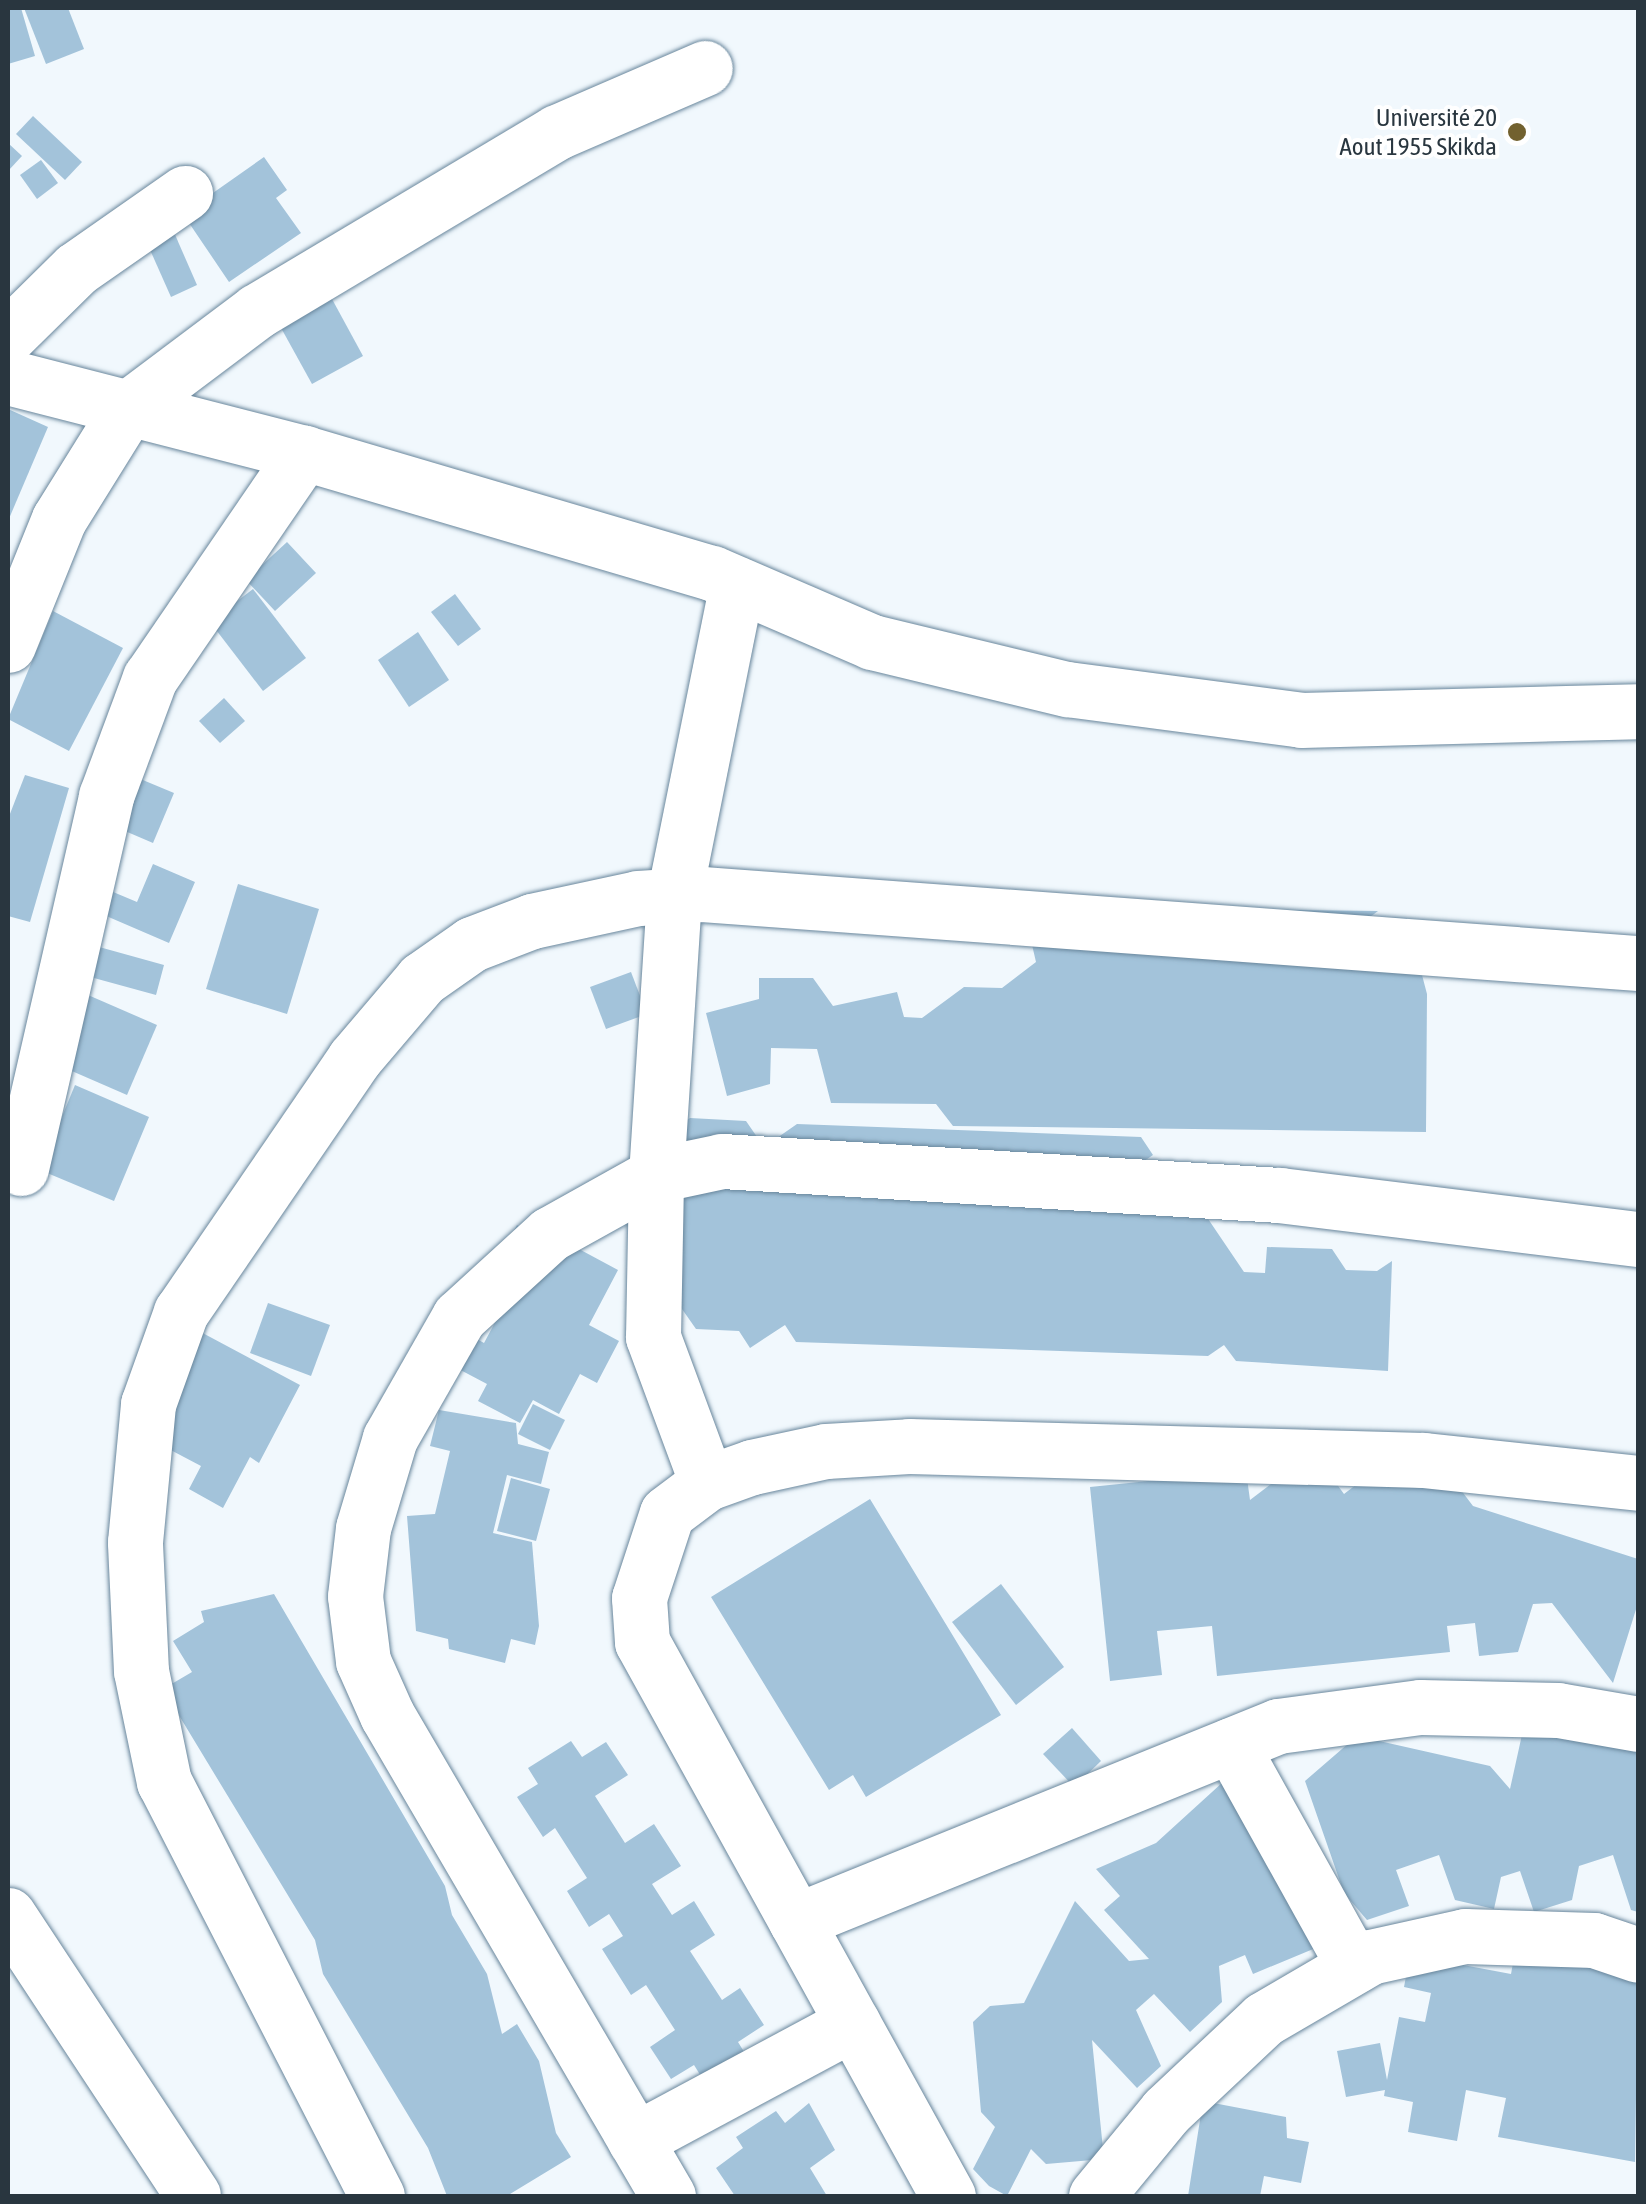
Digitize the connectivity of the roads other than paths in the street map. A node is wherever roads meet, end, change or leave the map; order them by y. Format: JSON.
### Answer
{"nodes":[{"id":1,"x":706,"y":68,"type":"dead end"},
{"id":2,"x":184,"y":193,"type":"dead end"},
{"id":3,"x":8,"y":336,"type":"edge"},
{"id":4,"x":8,"y":378,"type":"edge"},
{"id":5,"x":128,"y":408,"type":"junction"},
{"id":6,"x":304,"y":453,"type":"junction"},
{"id":7,"x":737,"y":584,"type":"junction"},
{"id":8,"x":8,"y":645,"type":"edge"},
{"id":9,"x":1638,"y":711,"type":"edge"},
{"id":10,"x":674,"y":896,"type":"junction"},
{"id":11,"x":1638,"y":964,"type":"edge"},
{"id":12,"x":21,"y":1168,"type":"dead end"},
{"id":13,"x":656,"y":1175,"type":"junction"},
{"id":14,"x":1638,"y":1238,"type":"edge"},
{"id":15,"x":707,"y":1483,"type":"junction"},
{"id":16,"x":1638,"y":1483,"type":"edge"},
{"id":17,"x":1638,"y":1724,"type":"edge"},
{"id":18,"x":1231,"y":1745,"type":"junction"},
{"id":19,"x":8,"y":1915,"type":"edge"},
{"id":20,"x":796,"y":1922,"type":"junction"},
{"id":21,"x":1638,"y":1954,"type":"edge"},
{"id":22,"x":1354,"y":1966,"type":"junction"},
{"id":23,"x":853,"y":2023,"type":"junction"},
{"id":24,"x":635,"y":2140,"type":"junction"},
{"id":25,"x":193,"y":2196,"type":"edge"},
{"id":26,"x":378,"y":2196,"type":"edge"},
{"id":27,"x":668,"y":2196,"type":"edge"},
{"id":28,"x":948,"y":2196,"type":"edge"},
{"id":29,"x":1096,"y":2196,"type":"edge"}],
"edges":[{"from":1,"to":5,"type":"street"},
{"from":2,"to":3,"type":"street"},
{"from":4,"to":5,"type":"street"},
{"from":5,"to":6,"type":"street"},
{"from":5,"to":8,"type":"street"},
{"from":6,"to":7,"type":"street"},
{"from":6,"to":12,"type":"street"},
{"from":7,"to":9,"type":"street"},
{"from":7,"to":10,"type":"street"},
{"from":10,"to":11,"type":"street"},
{"from":10,"to":13,"type":"street"},
{"from":10,"to":26,"type":"street"},
{"from":13,"to":14,"type":"street"},
{"from":13,"to":15,"type":"street"},
{"from":13,"to":24,"type":"street"},
{"from":15,"to":16,"type":"street"},
{"from":15,"to":20,"type":"street"},
{"from":17,"to":18,"type":"street"},
{"from":18,"to":20,"type":"street"},
{"from":18,"to":22,"type":"street"},
{"from":19,"to":25,"type":"street"},
{"from":20,"to":23,"type":"street"},
{"from":21,"to":22,"type":"street"},
{"from":22,"to":29,"type":"street"},
{"from":23,"to":24,"type":"street"},
{"from":23,"to":28,"type":"street"},
{"from":24,"to":27,"type":"street"}]}
